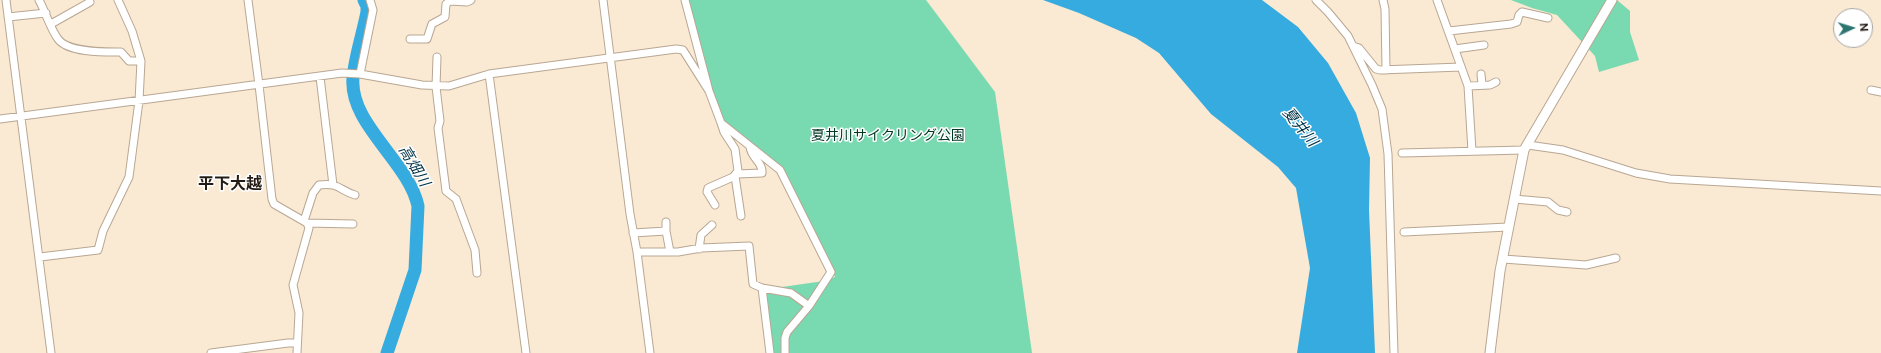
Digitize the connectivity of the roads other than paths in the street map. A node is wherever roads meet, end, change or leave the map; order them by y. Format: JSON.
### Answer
{"nodes":[{"id":1,"x":6,"y":0,"type":"edge"},
{"id":2,"x":39,"y":0,"type":"edge"},
{"id":3,"x":118,"y":0,"type":"edge"},
{"id":4,"x":248,"y":0,"type":"edge"},
{"id":5,"x":370,"y":0,"type":"edge"},
{"id":6,"x":471,"y":0,"type":"edge"},
{"id":7,"x":602,"y":0,"type":"edge"},
{"id":8,"x":684,"y":0,"type":"edge"},
{"id":9,"x":1316,"y":0,"type":"edge"},
{"id":10,"x":1383,"y":0,"type":"edge"},
{"id":11,"x":1437,"y":0,"type":"edge"},
{"id":12,"x":1612,"y":0,"type":"edge"},
{"id":13,"x":90,"y":2,"type":"dead end"},
{"id":14,"x":46,"y":13,"type":"junction"},
{"id":15,"x":8,"y":17,"type":"junction"},
{"id":16,"x":1548,"y":18,"type":"dead end"},
{"id":17,"x":51,"y":24,"type":"junction"},
{"id":18,"x":1449,"y":31,"type":"junction"},
{"id":19,"x":410,"y":39,"type":"dead end"},
{"id":20,"x":427,"y":39,"type":"junction"},
{"id":21,"x":435,"y":40,"type":"dead end"},
{"id":22,"x":1353,"y":46,"type":"junction"},
{"id":23,"x":1484,"y":46,"type":"dead end"},
{"id":24,"x":1455,"y":49,"type":"junction"},
{"id":25,"x":437,"y":57,"type":"dead end"},
{"id":26,"x":610,"y":57,"type":"junction"},
{"id":27,"x":141,"y":61,"type":"junction"},
{"id":28,"x":1461,"y":67,"type":"junction"},
{"id":29,"x":1386,"y":70,"type":"junction"},
{"id":30,"x":358,"y":74,"type":"junction"},
{"id":31,"x":489,"y":74,"type":"junction"},
{"id":32,"x":1481,"y":74,"type":"dead end"},
{"id":33,"x":320,"y":77,"type":"junction"},
{"id":34,"x":1496,"y":82,"type":"dead end"},
{"id":35,"x":259,"y":84,"type":"junction"},
{"id":36,"x":1482,"y":85,"type":"junction"},
{"id":37,"x":1468,"y":86,"type":"junction"},
{"id":38,"x":436,"y":87,"type":"junction"},
{"id":39,"x":709,"y":90,"type":"junction"},
{"id":40,"x":1871,"y":90,"type":"dead end"},
{"id":41,"x":1881,"y":92,"type":"edge"},
{"id":42,"x":139,"y":101,"type":"junction"},
{"id":43,"x":21,"y":116,"type":"junction"},
{"id":44,"x":0,"y":119,"type":"edge"},
{"id":45,"x":722,"y":123,"type":"junction"},
{"id":46,"x":750,"y":147,"type":"junction"},
{"id":47,"x":1526,"y":147,"type":"junction"},
{"id":48,"x":1472,"y":151,"type":"junction"},
{"id":49,"x":1402,"y":153,"type":"dead end"},
{"id":50,"x":736,"y":175,"type":"junction"},
{"id":51,"x":333,"y":185,"type":"junction"},
{"id":52,"x":1881,"y":191,"type":"edge"},
{"id":53,"x":355,"y":195,"type":"dead end"},
{"id":54,"x":1545,"y":195,"type":"dead end"},
{"id":55,"x":1514,"y":199,"type":"junction"},
{"id":56,"x":1538,"y":201,"type":"junction"},
{"id":57,"x":715,"y":204,"type":"dead end"},
{"id":58,"x":1567,"y":212,"type":"dead end"},
{"id":59,"x":741,"y":216,"type":"dead end"},
{"id":60,"x":306,"y":222,"type":"junction"},
{"id":61,"x":666,"y":222,"type":"dead end"},
{"id":62,"x":353,"y":224,"type":"dead end"},
{"id":63,"x":712,"y":225,"type":"dead end"},
{"id":64,"x":1508,"y":227,"type":"junction"},
{"id":65,"x":666,"y":231,"type":"junction"},
{"id":66,"x":1404,"y":232,"type":"dead end"},
{"id":67,"x":633,"y":233,"type":"junction"},
{"id":68,"x":699,"y":249,"type":"junction"},
{"id":69,"x":637,"y":252,"type":"junction"},
{"id":70,"x":670,"y":252,"type":"junction"},
{"id":71,"x":40,"y":257,"type":"junction"},
{"id":72,"x":1616,"y":258,"type":"dead end"},
{"id":73,"x":1503,"y":259,"type":"junction"},
{"id":74,"x":477,"y":273,"type":"dead end"},
{"id":75,"x":762,"y":288,"type":"junction"},
{"id":76,"x":809,"y":306,"type":"junction"},
{"id":77,"x":297,"y":343,"type":"junction"},
{"id":78,"x":51,"y":353,"type":"edge"},
{"id":79,"x":211,"y":353,"type":"edge"},
{"id":80,"x":297,"y":353,"type":"edge"},
{"id":81,"x":526,"y":353,"type":"edge"},
{"id":82,"x":650,"y":353,"type":"edge"},
{"id":83,"x":770,"y":353,"type":"edge"},
{"id":84,"x":785,"y":353,"type":"edge"},
{"id":85,"x":1394,"y":353,"type":"edge"},
{"id":86,"x":1490,"y":353,"type":"edge"}],
"edges":[{"from":1,"to":15,"type":"street"},
{"from":2,"to":14,"type":"street"},
{"from":3,"to":27,"type":"street"},
{"from":4,"to":35,"type":"street"},
{"from":5,"to":30,"type":"street"},
{"from":6,"to":20,"type":"street"},
{"from":7,"to":26,"type":"street"},
{"from":8,"to":39,"type":"street"},
{"from":9,"to":22,"type":"street"},
{"from":10,"to":29,"type":"street"},
{"from":11,"to":18,"type":"street"},
{"from":12,"to":47,"type":"street"},
{"from":13,"to":17,"type":"street"},
{"from":14,"to":15,"type":"street"},
{"from":14,"to":17,"type":"street"},
{"from":15,"to":43,"type":"street"},
{"from":16,"to":18,"type":"street"},
{"from":17,"to":27,"type":"street"},
{"from":18,"to":24,"type":"street"},
{"from":19,"to":20,"type":"street"},
{"from":20,"to":21,"type":"street"},
{"from":22,"to":29,"type":"street"},
{"from":22,"to":85,"type":"street"},
{"from":23,"to":24,"type":"street"},
{"from":24,"to":28,"type":"street"},
{"from":25,"to":38,"type":"street"},
{"from":26,"to":31,"type":"street"},
{"from":26,"to":39,"type":"street"},
{"from":26,"to":67,"type":"street"},
{"from":27,"to":42,"type":"street"},
{"from":28,"to":29,"type":"street"},
{"from":28,"to":37,"type":"street"},
{"from":30,"to":33,"type":"street"},
{"from":30,"to":38,"type":"street"},
{"from":31,"to":38,"type":"street"},
{"from":31,"to":81,"type":"street"},
{"from":32,"to":36,"type":"street"},
{"from":33,"to":35,"type":"street"},
{"from":33,"to":51,"type":"street"},
{"from":34,"to":36,"type":"street"},
{"from":35,"to":42,"type":"street"},
{"from":35,"to":60,"type":"street"},
{"from":36,"to":37,"type":"street"},
{"from":37,"to":48,"type":"street"},
{"from":38,"to":74,"type":"street"},
{"from":39,"to":45,"type":"street"},
{"from":40,"to":41,"type":"street"},
{"from":42,"to":43,"type":"street"},
{"from":42,"to":71,"type":"street"},
{"from":43,"to":44,"type":"street"},
{"from":43,"to":71,"type":"street"},
{"from":45,"to":46,"type":"street"},
{"from":45,"to":50,"type":"street"},
{"from":46,"to":50,"type":"street"},
{"from":46,"to":76,"type":"street"},
{"from":47,"to":48,"type":"street"},
{"from":47,"to":52,"type":"street"},
{"from":47,"to":55,"type":"street"},
{"from":48,"to":49,"type":"street"},
{"from":50,"to":57,"type":"street"},
{"from":50,"to":59,"type":"street"},
{"from":51,"to":53,"type":"street"},
{"from":51,"to":60,"type":"street"},
{"from":54,"to":56,"type":"street"},
{"from":55,"to":56,"type":"street"},
{"from":55,"to":64,"type":"street"},
{"from":56,"to":58,"type":"street"},
{"from":60,"to":62,"type":"street"},
{"from":60,"to":77,"type":"street"},
{"from":61,"to":65,"type":"street"},
{"from":63,"to":68,"type":"street"},
{"from":64,"to":66,"type":"street"},
{"from":64,"to":73,"type":"street"},
{"from":65,"to":67,"type":"street"},
{"from":65,"to":70,"type":"street"},
{"from":67,"to":69,"type":"street"},
{"from":68,"to":70,"type":"street"},
{"from":68,"to":75,"type":"street"},
{"from":69,"to":70,"type":"street"},
{"from":69,"to":82,"type":"street"},
{"from":71,"to":78,"type":"street"},
{"from":72,"to":73,"type":"street"},
{"from":73,"to":86,"type":"street"},
{"from":75,"to":76,"type":"street"},
{"from":75,"to":83,"type":"street"},
{"from":76,"to":84,"type":"street"},
{"from":77,"to":79,"type":"street"},
{"from":77,"to":80,"type":"street"}]}
